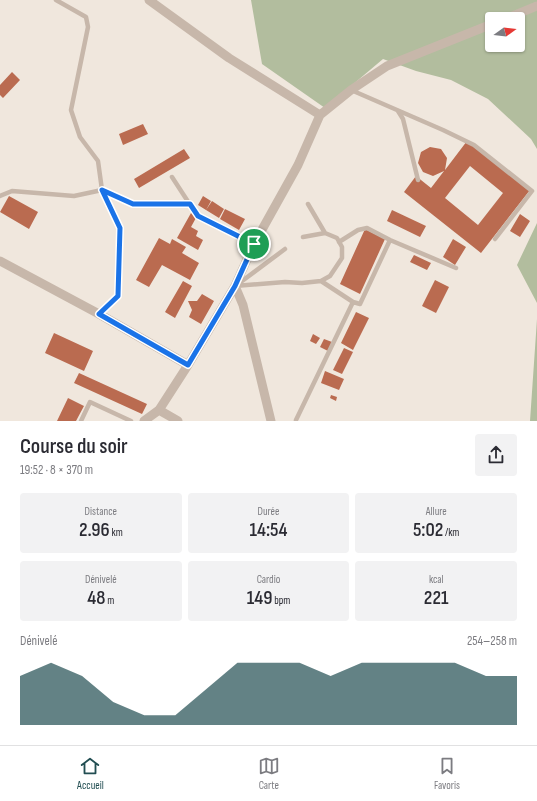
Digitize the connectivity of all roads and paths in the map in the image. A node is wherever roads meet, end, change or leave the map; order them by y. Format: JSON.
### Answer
{"nodes":[{"id":1,"x":56,"y":0,"type":"edge"},
{"id":2,"x":149,"y":0,"type":"edge"},
{"id":3,"x":537,"y":6,"type":"edge"},
{"id":4,"x":522,"y":12,"type":"edge"},
{"id":5,"x":485,"y":27,"type":"edge"},
{"id":6,"x":351,"y":90,"type":"junction"},
{"id":7,"x":398,"y":111,"type":"junction"},
{"id":8,"x":320,"y":115,"type":"junction"},
{"id":9,"x":172,"y":177,"type":"dead end"},
{"id":10,"x":418,"y":180,"type":"dead end"},
{"id":11,"x":102,"y":190,"type":"junction"},
{"id":12,"x":0,"y":196,"type":"edge"},
{"id":13,"x":190,"y":204,"type":"junction"},
{"id":14,"x":308,"y":204,"type":"dead end"},
{"id":15,"x":325,"y":233,"type":"junction"},
{"id":16,"x":303,"y":236,"type":"dead end"},
{"id":17,"x":495,"y":239,"type":"dead end"},
{"id":18,"x":390,"y":240,"type":"junction"},
{"id":19,"x":339,"y":242,"type":"junction"},
{"id":20,"x":254,"y":244,"type":"junction"},
{"id":21,"x":285,"y":249,"type":"dead end"},
{"id":22,"x":0,"y":261,"type":"edge"},
{"id":23,"x":456,"y":268,"type":"dead end"},
{"id":24,"x":321,"y":281,"type":"junction"},
{"id":25,"x":235,"y":286,"type":"junction"},
{"id":26,"x":353,"y":302,"type":"junction"},
{"id":27,"x":99,"y":314,"type":"junction"},
{"id":28,"x":188,"y":365,"type":"junction"},
{"id":29,"x":159,"y":410,"type":"junction"},
{"id":30,"x":296,"y":420,"type":"dead end"},
{"id":31,"x":81,"y":421,"type":"edge"},
{"id":32,"x":131,"y":421,"type":"edge"},
{"id":33,"x":144,"y":421,"type":"edge"},
{"id":34,"x":178,"y":421,"type":"edge"},
{"id":35,"x":270,"y":421,"type":"edge"}],
"edges":[{"from":1,"to":11,"type":"lane"},
{"from":2,"to":8,"type":"street"},
{"from":3,"to":4,"type":"street"},
{"from":5,"to":6,"type":"street"},
{"from":6,"to":7,"type":"lane"},
{"from":6,"to":8,"type":"street"},
{"from":7,"to":10,"type":"lane"},
{"from":7,"to":17,"type":"lane"},
{"from":8,"to":20,"type":"street"},
{"from":9,"to":13,"type":"lane"},
{"from":11,"to":12,"type":"lane"},
{"from":11,"to":13,"type":"lane"},
{"from":11,"to":27,"type":"lane"},
{"from":13,"to":20,"type":"lane"},
{"from":14,"to":15,"type":"lane"},
{"from":15,"to":16,"type":"lane"},
{"from":15,"to":19,"type":"lane"},
{"from":18,"to":19,"type":"lane"},
{"from":18,"to":23,"type":"lane"},
{"from":18,"to":26,"type":"lane"},
{"from":19,"to":24,"type":"lane"},
{"from":20,"to":25,"type":"street"},
{"from":21,"to":25,"type":"lane"},
{"from":22,"to":27,"type":"street"},
{"from":24,"to":25,"type":"lane"},
{"from":24,"to":26,"type":"lane"},
{"from":25,"to":28,"type":"street"},
{"from":25,"to":35,"type":"street"},
{"from":26,"to":30,"type":"lane"},
{"from":27,"to":28,"type":"street"},
{"from":28,"to":29,"type":"street"},
{"from":29,"to":33,"type":"street"},
{"from":29,"to":34,"type":"street"},
{"from":31,"to":32,"type":"lane"}]}
